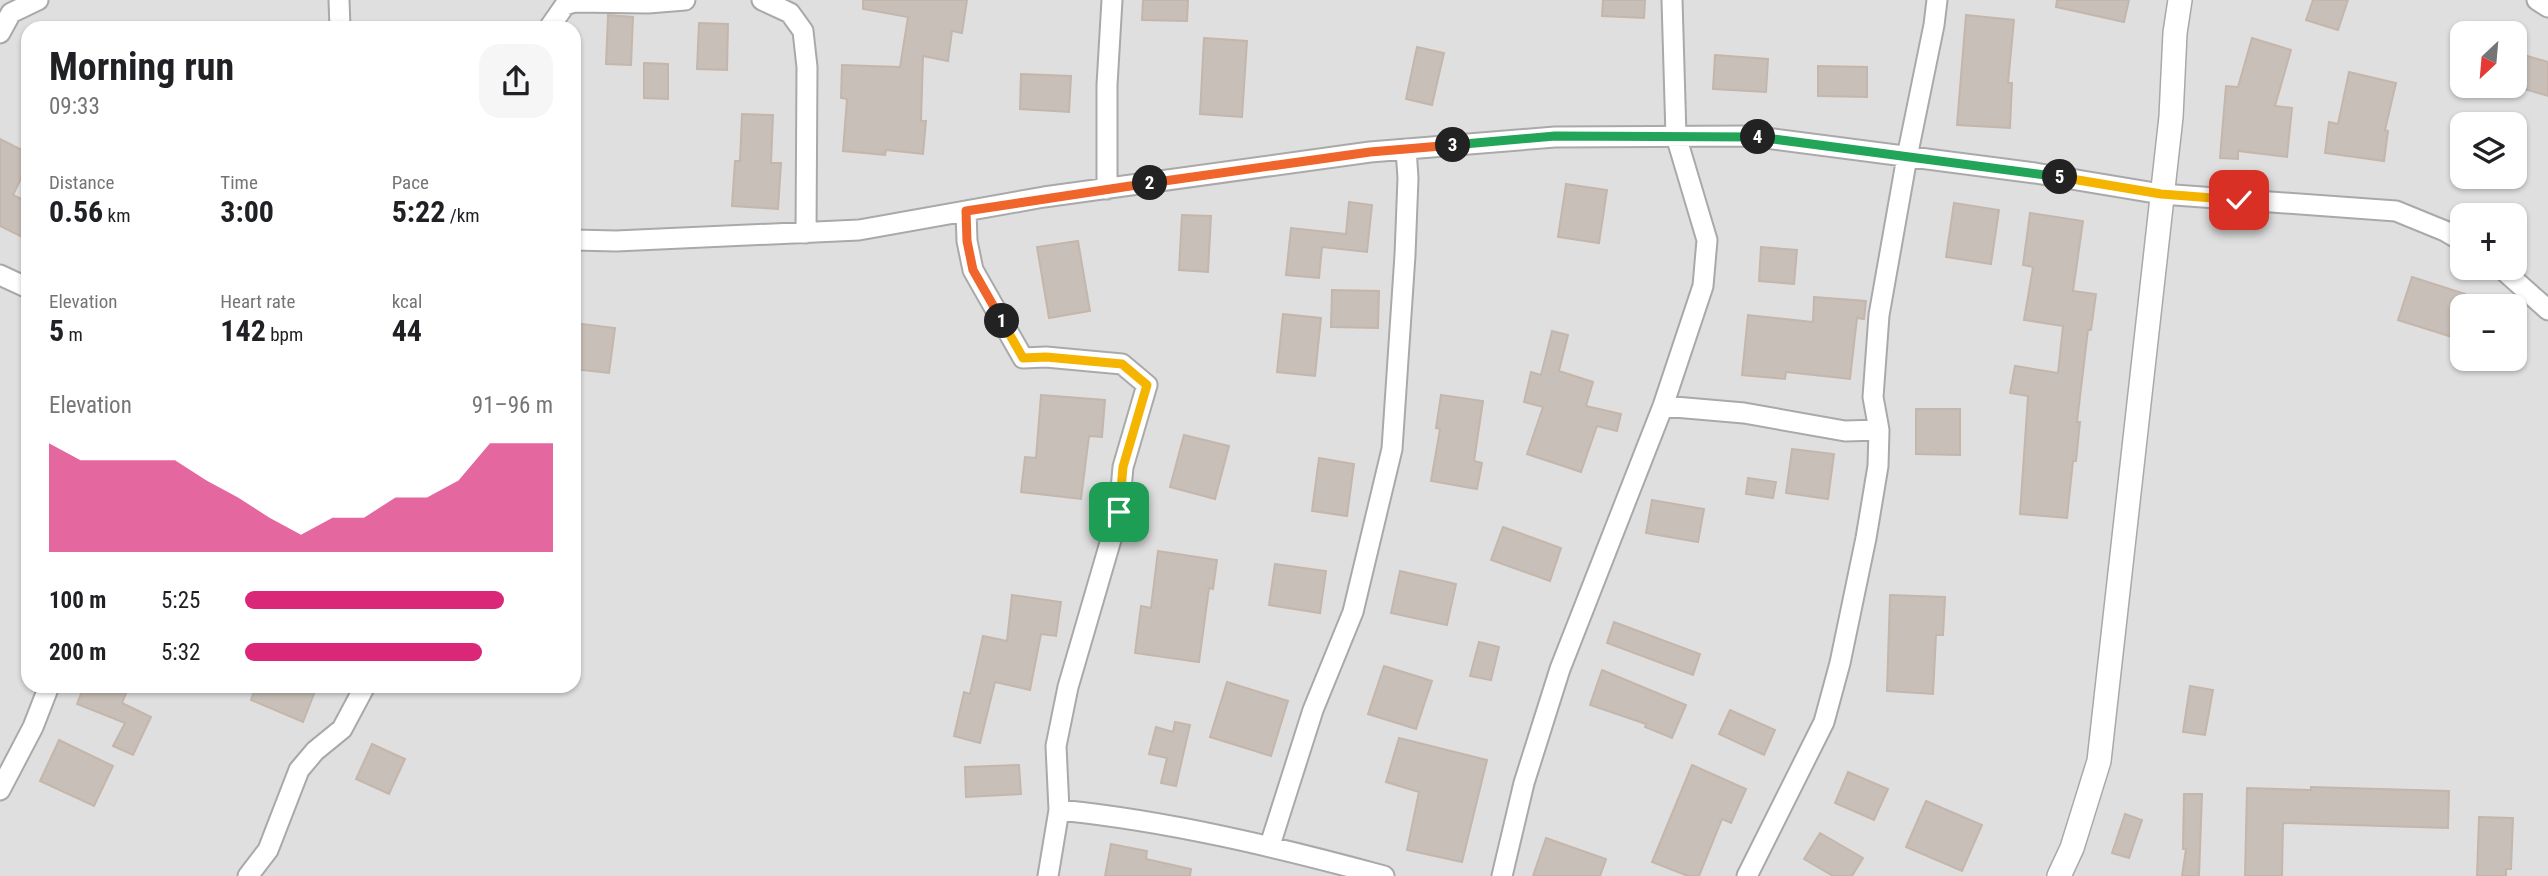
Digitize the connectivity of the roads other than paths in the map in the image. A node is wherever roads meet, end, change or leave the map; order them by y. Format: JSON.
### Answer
{"nodes":[{"id":1,"x":38,"y":0,"type":"edge"},
{"id":2,"x":339,"y":0,"type":"edge"},
{"id":3,"x":685,"y":0,"type":"edge"},
{"id":4,"x":762,"y":0,"type":"edge"},
{"id":5,"x":1112,"y":0,"type":"edge"},
{"id":6,"x":1672,"y":0,"type":"edge"},
{"id":7,"x":1937,"y":0,"type":"edge"},
{"id":8,"x":2180,"y":0,"type":"edge"},
{"id":9,"x":2537,"y":0,"type":"edge"},
{"id":10,"x":565,"y":3,"type":"edge"},
{"id":11,"x":2548,"y":6,"type":"edge"},
{"id":12,"x":340,"y":21,"type":"edge"},
{"id":13,"x":553,"y":21,"type":"edge"},
{"id":14,"x":0,"y":33,"type":"edge"},
{"id":15,"x":1676,"y":136,"type":"junction"},
{"id":16,"x":1406,"y":149,"type":"junction"},
{"id":17,"x":1907,"y":157,"type":"junction"},
{"id":18,"x":1107,"y":189,"type":"junction"},
{"id":19,"x":2161,"y":194,"type":"junction"},
{"id":20,"x":966,"y":211,"type":"junction"},
{"id":21,"x":806,"y":233,"type":"junction"},
{"id":22,"x":2450,"y":234,"type":"edge"},
{"id":23,"x":581,"y":240,"type":"edge"},
{"id":24,"x":0,"y":275,"type":"edge"},
{"id":25,"x":2514,"y":280,"type":"edge"},
{"id":26,"x":21,"y":285,"type":"edge"},
{"id":27,"x":2548,"y":310,"type":"edge"},
{"id":28,"x":1663,"y":406,"type":"junction"},
{"id":29,"x":1879,"y":430,"type":"junction"},
{"id":30,"x":46,"y":693,"type":"edge"},
{"id":31,"x":361,"y":693,"type":"edge"},
{"id":32,"x":0,"y":790,"type":"edge"},
{"id":33,"x":1059,"y":810,"type":"junction"},
{"id":34,"x":1270,"y":845,"type":"junction"},
{"id":35,"x":248,"y":876,"type":"edge"},
{"id":36,"x":1048,"y":876,"type":"edge"},
{"id":37,"x":1384,"y":876,"type":"edge"},
{"id":38,"x":1502,"y":876,"type":"edge"},
{"id":39,"x":1747,"y":876,"type":"edge"},
{"id":40,"x":2059,"y":876,"type":"edge"}],
"edges":[{"from":1,"to":14,"type":"street"},
{"from":2,"to":12,"type":"street"},
{"from":3,"to":10,"type":"street"},
{"from":4,"to":21,"type":"street"},
{"from":5,"to":18,"type":"street"},
{"from":6,"to":15,"type":"street"},
{"from":7,"to":17,"type":"street"},
{"from":8,"to":19,"type":"street"},
{"from":9,"to":11,"type":"street"},
{"from":10,"to":13,"type":"street"},
{"from":15,"to":16,"type":"street"},
{"from":15,"to":17,"type":"street"},
{"from":15,"to":28,"type":"street"},
{"from":16,"to":18,"type":"street"},
{"from":16,"to":34,"type":"street"},
{"from":17,"to":19,"type":"street"},
{"from":17,"to":29,"type":"street"},
{"from":18,"to":20,"type":"street"},
{"from":19,"to":22,"type":"street"},
{"from":19,"to":40,"type":"street"},
{"from":20,"to":21,"type":"street"},
{"from":20,"to":33,"type":"street"},
{"from":21,"to":23,"type":"street"},
{"from":24,"to":26,"type":"street"},
{"from":25,"to":27,"type":"street"},
{"from":28,"to":29,"type":"street"},
{"from":28,"to":38,"type":"street"},
{"from":29,"to":39,"type":"street"},
{"from":30,"to":32,"type":"street"},
{"from":31,"to":35,"type":"street"},
{"from":33,"to":34,"type":"street"},
{"from":33,"to":36,"type":"street"},
{"from":34,"to":37,"type":"street"}]}
